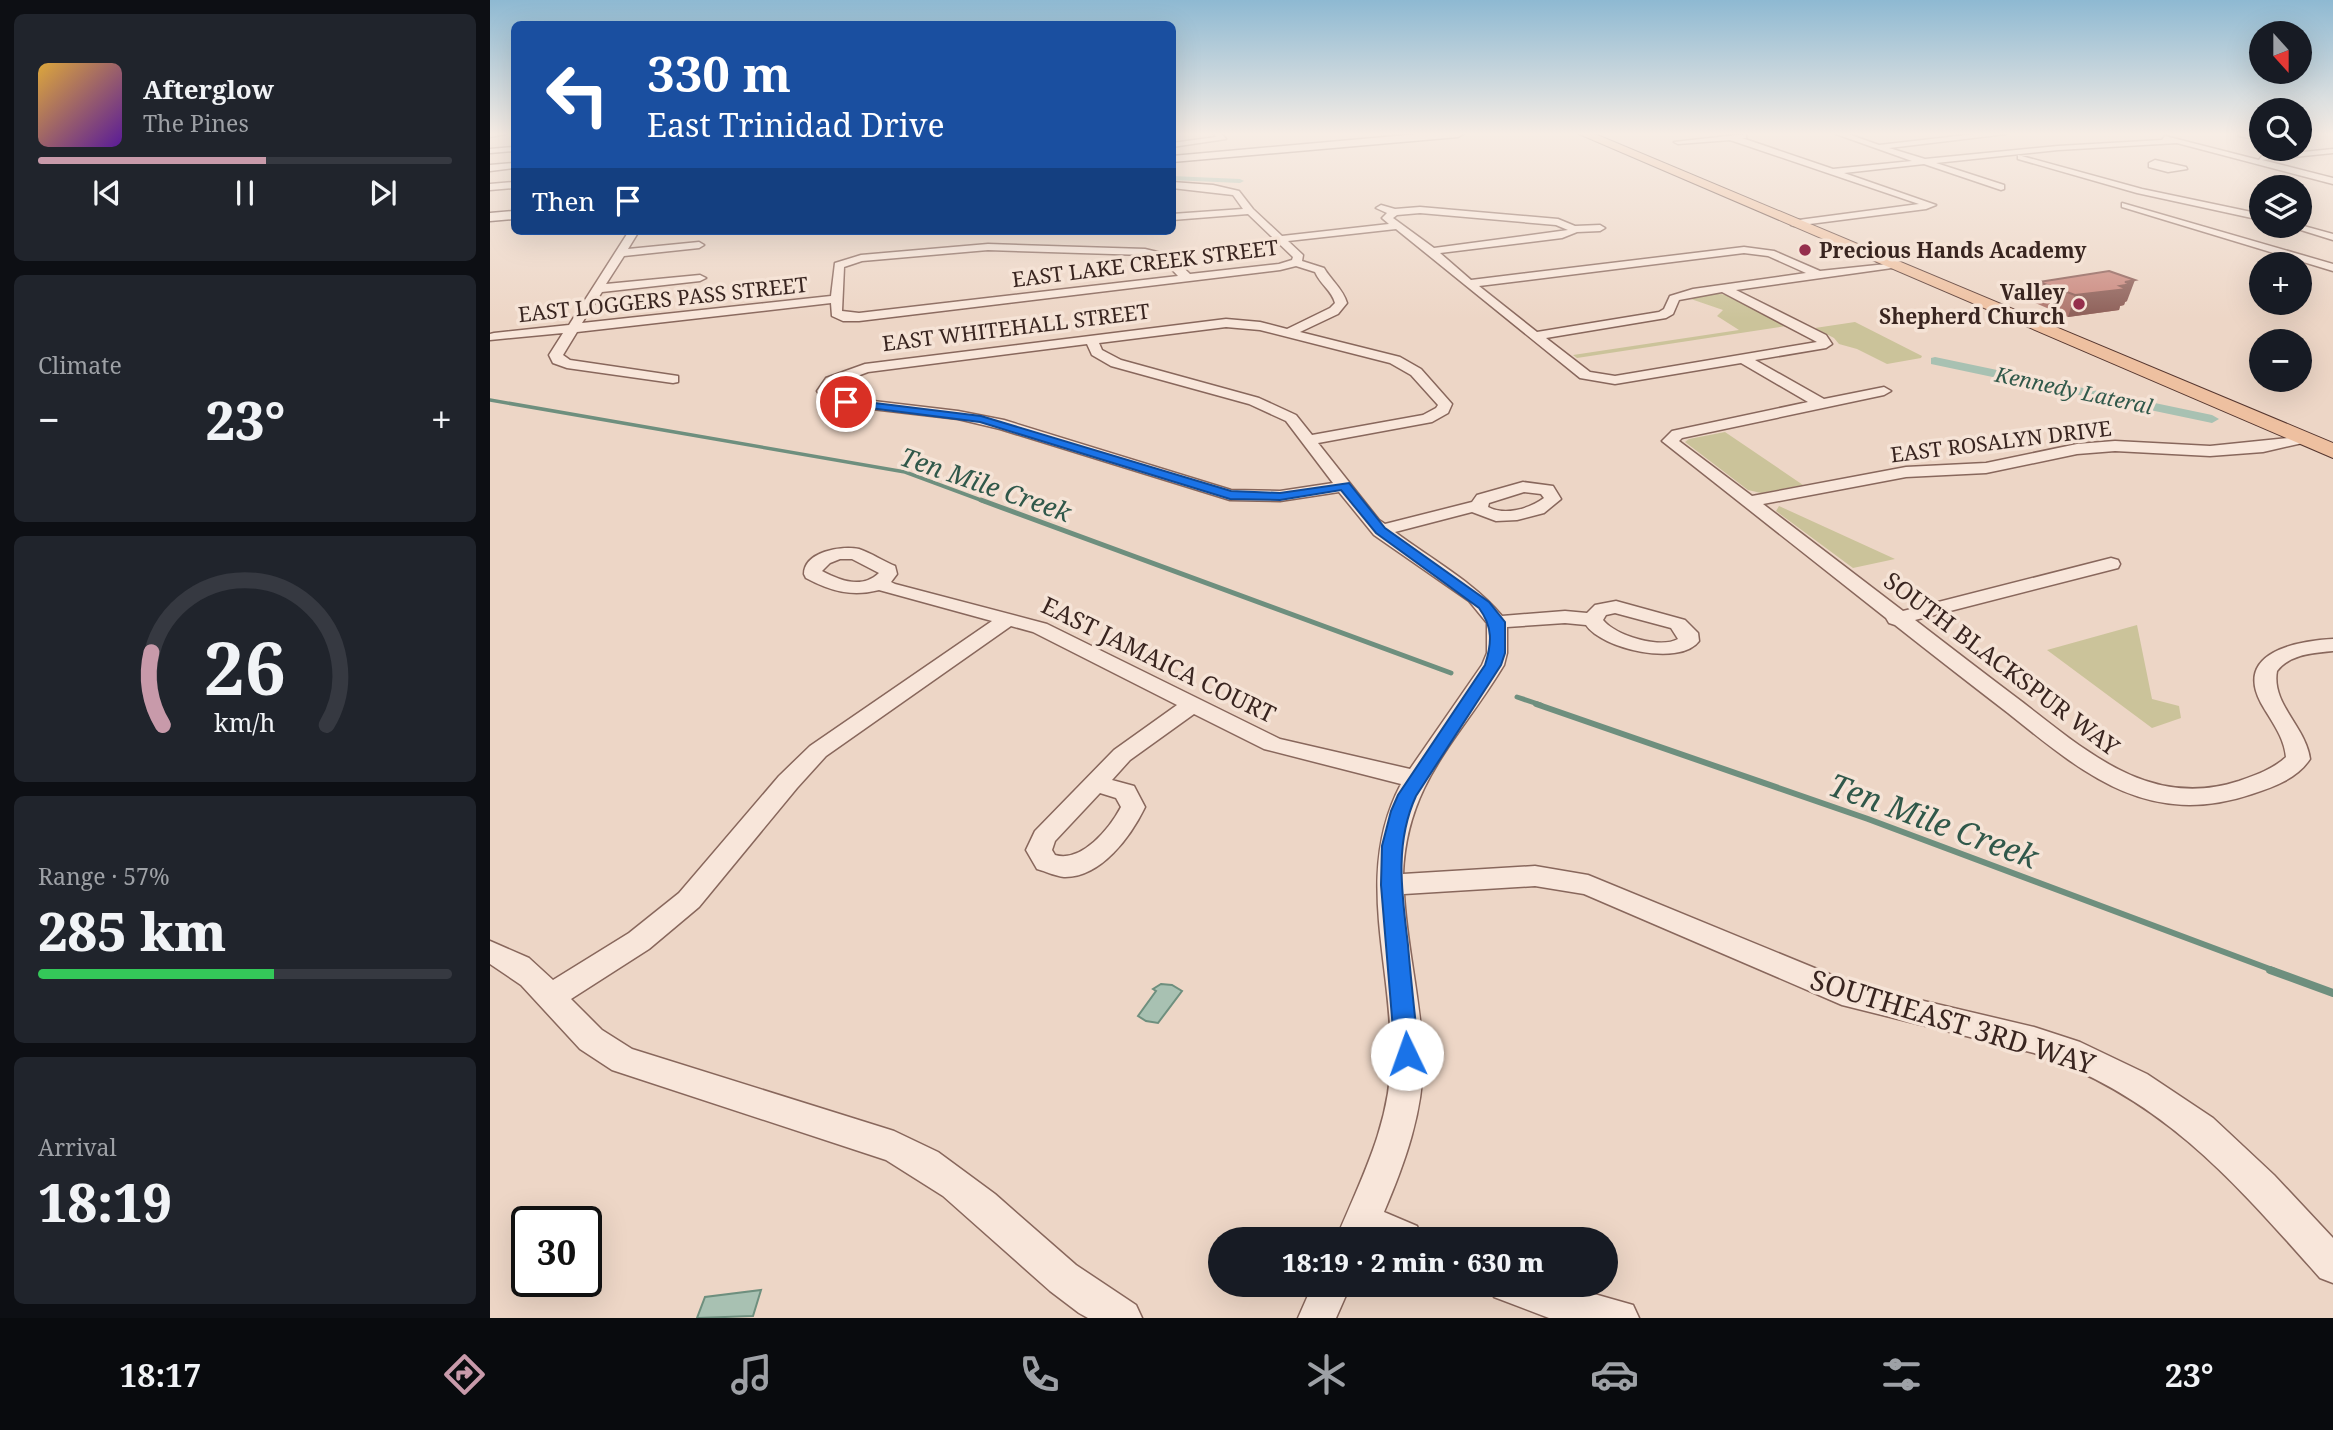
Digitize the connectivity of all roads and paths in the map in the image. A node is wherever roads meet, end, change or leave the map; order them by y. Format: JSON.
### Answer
{"nodes":[{"id":1,"x":1239,"y":196,"type":"edge"},
{"id":2,"x":1729,"y":196,"type":"edge"},
{"id":3,"x":1904,"y":196,"type":"edge"},
{"id":4,"x":2163,"y":196,"type":"joint"},
{"id":5,"x":1381,"y":208,"type":"dead end"},
{"id":6,"x":1250,"y":211,"type":"junction"},
{"id":7,"x":1394,"y":212,"type":"junction"},
{"id":8,"x":2249,"y":214,"type":"edge"},
{"id":9,"x":511,"y":215,"type":"edge"},
{"id":10,"x":1176,"y":217,"type":"edge"},
{"id":11,"x":490,"y":218,"type":"edge"},
{"id":12,"x":1794,"y":223,"type":"junction"},
{"id":13,"x":1397,"y":226,"type":"junction"},
{"id":14,"x":1600,"y":228,"type":"dead end"},
{"id":15,"x":1574,"y":229,"type":"junction"},
{"id":16,"x":2312,"y":231,"type":"edge"},
{"id":17,"x":631,"y":235,"type":"edge"},
{"id":18,"x":2333,"y":237,"type":"edge"},
{"id":19,"x":1280,"y":239,"type":"junction"},
{"id":20,"x":699,"y":245,"type":"dead end"},
{"id":21,"x":1432,"y":251,"type":"junction"},
{"id":22,"x":618,"y":253,"type":"junction"},
{"id":23,"x":1296,"y":262,"type":"junction"},
{"id":24,"x":1892,"y":265,"type":"junction"},
{"id":25,"x":2333,"y":268,"type":"edge"},
{"id":26,"x":1817,"y":275,"type":"junction"},
{"id":27,"x":700,"y":278,"type":"dead end"},
{"id":28,"x":1187,"y":278,"type":"junction"},
{"id":29,"x":1468,"y":284,"type":"junction"},
{"id":30,"x":1724,"y":288,"type":"junction"},
{"id":31,"x":596,"y":289,"type":"junction"},
{"id":32,"x":837,"y":299,"type":"junction"},
{"id":33,"x":573,"y":328,"type":"junction"},
{"id":34,"x":1289,"y":333,"type":"junction"},
{"id":35,"x":1534,"y":336,"type":"junction"},
{"id":36,"x":494,"y":337,"type":"dead end"},
{"id":37,"x":1090,"y":338,"type":"junction"},
{"id":38,"x":1744,"y":359,"type":"junction"},
{"id":39,"x":673,"y":379,"type":"dead end"},
{"id":40,"x":1884,"y":391,"type":"dead end"},
{"id":41,"x":1820,"y":403,"type":"junction"},
{"id":42,"x":2302,"y":439,"type":"junction"},
{"id":43,"x":1310,"y":440,"type":"junction"},
{"id":44,"x":2333,"y":452,"type":"edge"},
{"id":45,"x":1344,"y":486,"type":"junction"},
{"id":46,"x":1748,"y":502,"type":"junction"},
{"id":47,"x":1478,"y":506,"type":"dead end"},
{"id":48,"x":1380,"y":531,"type":"junction"},
{"id":49,"x":2111,"y":564,"type":"dead end"},
{"id":50,"x":879,"y":582,"type":"dead end"},
{"id":51,"x":1009,"y":618,"type":"junction"},
{"id":52,"x":1896,"y":619,"type":"junction"},
{"id":53,"x":1593,"y":620,"type":"dead end"},
{"id":54,"x":1497,"y":622,"type":"junction"},
{"id":55,"x":2333,"y":645,"type":"edge"},
{"id":56,"x":1193,"y":704,"type":"junction"},
{"id":57,"x":1416,"y":779,"type":"junction"},
{"id":58,"x":1095,"y":784,"type":"dead end"},
{"id":59,"x":1391,"y":885,"type":"junction"},
{"id":60,"x":490,"y":952,"type":"edge"},
{"id":61,"x":550,"y":997,"type":"junction"},
{"id":62,"x":1360,"y":1227,"type":"edge"},
{"id":63,"x":2333,"y":1265,"type":"edge"},
{"id":64,"x":1327,"y":1297,"type":"edge"},
{"id":65,"x":1542,"y":1297,"type":"edge"},
{"id":66,"x":1123,"y":1318,"type":"edge"},
{"id":67,"x":1317,"y":1318,"type":"edge"},
{"id":68,"x":1620,"y":1318,"type":"edge"}],
"edges":[{"from":1,"to":6,"type":"street"},
{"from":2,"to":12,"type":"main road"},
{"from":3,"to":12,"type":"street"},
{"from":4,"to":8,"type":"street"},
{"from":4,"to":25,"type":"street"},
{"from":5,"to":7,"type":"street"},
{"from":6,"to":10,"type":"street"},
{"from":6,"to":19,"type":"street"},
{"from":7,"to":13,"type":"street"},
{"from":7,"to":15,"type":"street"},
{"from":9,"to":11,"type":"main road"},
{"from":12,"to":24,"type":"main road"},
{"from":13,"to":19,"type":"street"},
{"from":13,"to":21,"type":"street"},
{"from":14,"to":15,"type":"street"},
{"from":15,"to":21,"type":"street"},
{"from":16,"to":18,"type":"street"},
{"from":17,"to":22,"type":"street"},
{"from":19,"to":23,"type":"street"},
{"from":20,"to":22,"type":"street"},
{"from":21,"to":29,"type":"street"},
{"from":22,"to":31,"type":"street"},
{"from":23,"to":28,"type":"street","name":"EAST LAKE CREEK STREET"},
{"from":23,"to":34,"type":"street"},
{"from":24,"to":26,"type":"street"},
{"from":24,"to":42,"type":"main road"},
{"from":26,"to":29,"type":"street"},
{"from":26,"to":30,"type":"street"},
{"from":27,"to":31,"type":"street"},
{"from":28,"to":32,"type":"street","name":"EAST LAKE CREEK STREET"},
{"from":28,"to":32,"type":"street"},
{"from":29,"to":35,"type":"street"},
{"from":30,"to":35,"type":"street"},
{"from":30,"to":38,"type":"street"},
{"from":31,"to":33,"type":"street"},
{"from":32,"to":33,"type":"street","name":"EAST LOGGERS PASS STREET"},
{"from":33,"to":36,"type":"street","name":"EAST LOGGERS PASS STREET"},
{"from":33,"to":39,"type":"street"},
{"from":34,"to":37,"type":"street","name":"EAST WHITEHALL STREET"},
{"from":34,"to":43,"type":"street","name":"EAST WHITEHALL STREET"},
{"from":35,"to":38,"type":"street"},
{"from":37,"to":43,"type":"street"},
{"from":37,"to":45,"type":"street","name":"EAST WHITEHALL STREET"},
{"from":38,"to":41,"type":"street"},
{"from":40,"to":41,"type":"street"},
{"from":41,"to":46,"type":"street","name":"SOUTH BLACKSPUR WAY"},
{"from":42,"to":44,"type":"main road"},
{"from":42,"to":46,"type":"street","name":"EAST ROSALYN DRIVE"},
{"from":43,"to":45,"type":"street"},
{"from":45,"to":48,"type":"street"},
{"from":46,"to":52,"type":"street","name":"SOUTH BLACKSPUR WAY"},
{"from":47,"to":48,"type":"street"},
{"from":48,"to":54,"type":"street"},
{"from":49,"to":52,"type":"street"},
{"from":50,"to":51,"type":"street","name":"EAST JAMAICA COURT"},
{"from":51,"to":56,"type":"street","name":"EAST JAMAICA COURT"},
{"from":51,"to":61,"type":"street"},
{"from":52,"to":55,"type":"street","name":"SOUTH BLACKSPUR WAY"},
{"from":53,"to":54,"type":"street"},
{"from":54,"to":57,"type":"street"},
{"from":56,"to":57,"type":"street","name":"EAST JAMAICA COURT"},
{"from":56,"to":58,"type":"street"},
{"from":57,"to":59,"type":"street"},
{"from":59,"to":62,"type":"street"},
{"from":59,"to":63,"type":"street","name":"SOUTHEAST 3RD WAY"},
{"from":60,"to":61,"type":"street"},
{"from":61,"to":66,"type":"street"},
{"from":64,"to":67,"type":"street"},
{"from":65,"to":68,"type":"street"}]}
